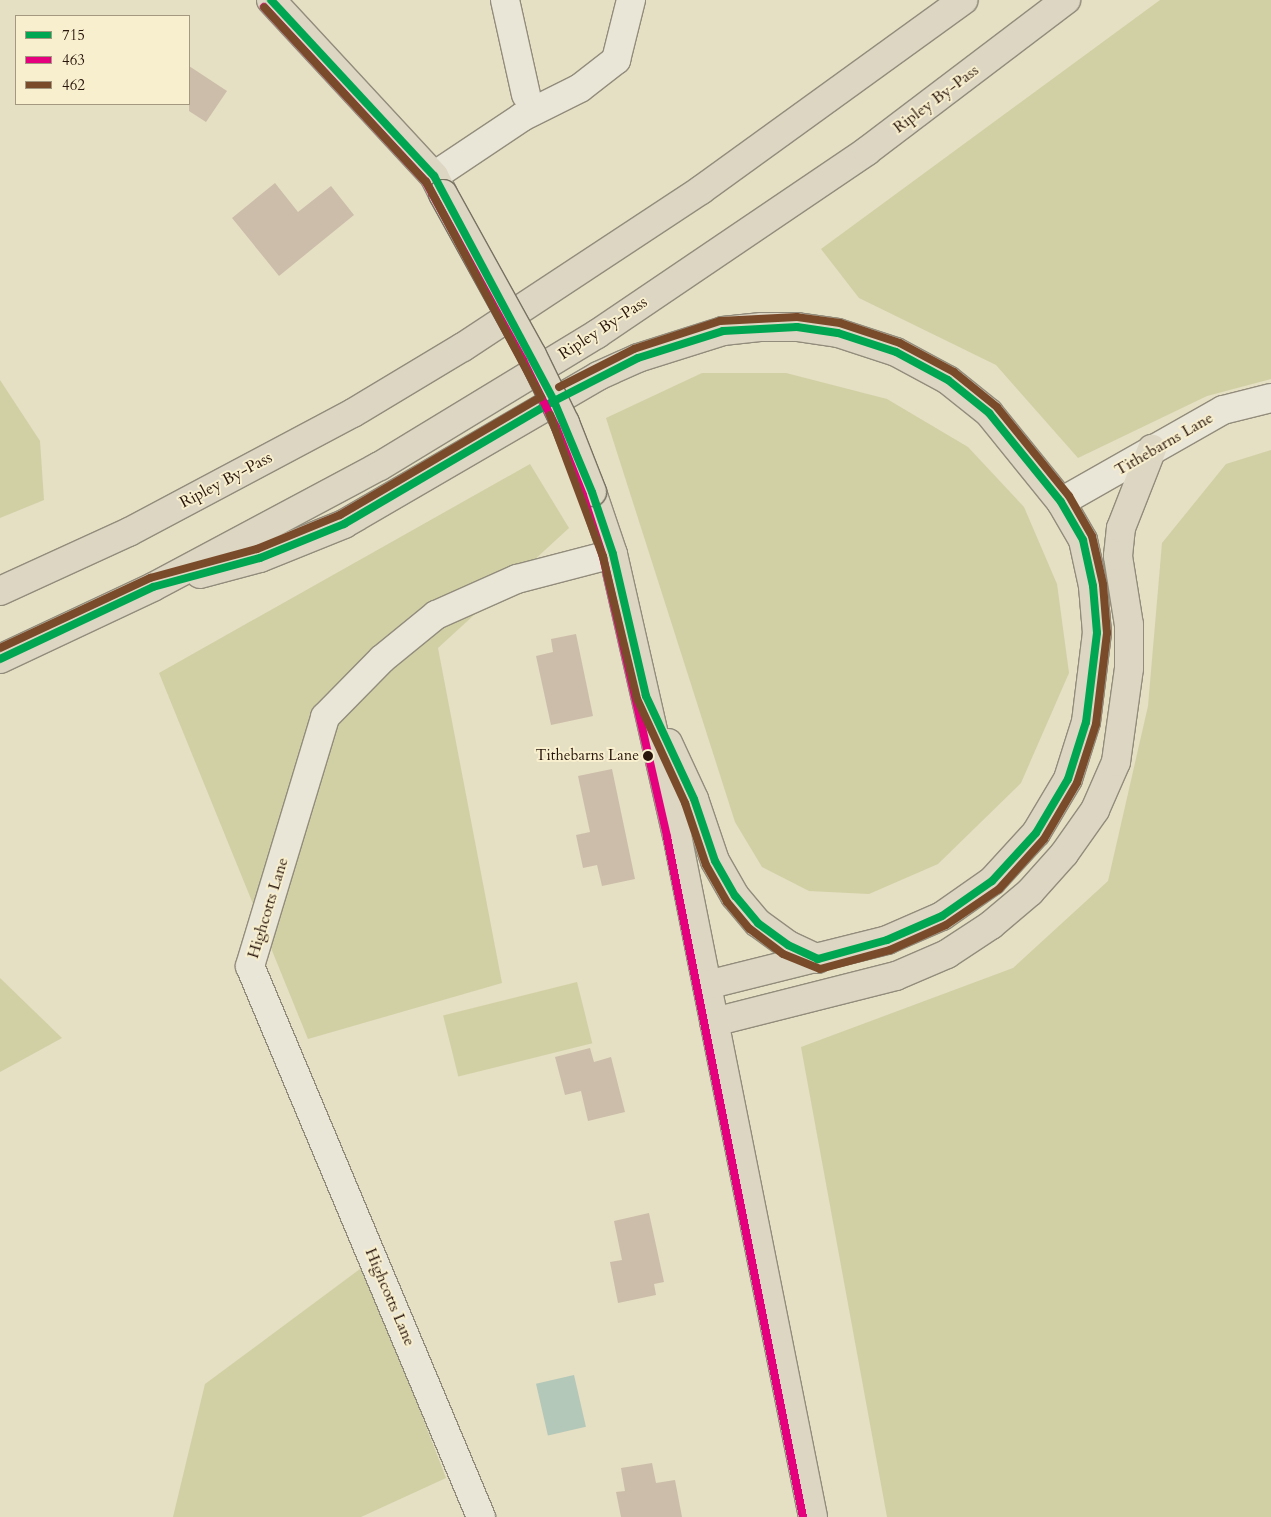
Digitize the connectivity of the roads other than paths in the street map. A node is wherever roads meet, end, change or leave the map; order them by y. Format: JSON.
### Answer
{"nodes":[{"id":1,"x":271,"y":0,"type":"edge"},
{"id":2,"x":505,"y":0,"type":"edge"},
{"id":3,"x":630,"y":0,"type":"edge"},
{"id":4,"x":964,"y":0,"type":"edge"},
{"id":5,"x":1066,"y":0,"type":"edge"},
{"id":6,"x":524,"y":106,"type":"junction"},
{"id":7,"x":438,"y":185,"type":"junction"},
{"id":8,"x":1271,"y":398,"type":"edge"},
{"id":9,"x":1152,"y":448,"type":"junction"},
{"id":10,"x":1061,"y":502,"type":"junction"},
{"id":11,"x":612,"y":554,"type":"junction"},
{"id":12,"x":152,"y":587,"type":"junction"},
{"id":13,"x":0,"y":590,"type":"edge"},
{"id":14,"x":0,"y":659,"type":"edge"},
{"id":15,"x":646,"y":696,"type":"junction"},
{"id":16,"x":818,"y":959,"type":"junction"},
{"id":17,"x":706,"y":985,"type":"junction"},
{"id":18,"x":714,"y":1022,"type":"junction"},
{"id":19,"x":481,"y":1517,"type":"edge"},
{"id":20,"x":813,"y":1517,"type":"edge"}],
"edges":[{"from":1,"to":7,"type":"main road"},
{"from":2,"to":6,"type":"street"},
{"from":3,"to":6,"type":"street"},
{"from":4,"to":13,"type":"main road","name":"Ripley By-Pass"},
{"from":5,"to":12,"type":"main road","name":"Ripley By-Pass"},
{"from":6,"to":7,"type":"street"},
{"from":7,"to":11,"type":"main road","bridge":true},
{"from":8,"to":9,"type":"street","name":"Tithebarns Lane"},
{"from":9,"to":10,"type":"street","name":"Tithebarns Lane"},
{"from":9,"to":18,"type":"main road"},
{"from":10,"to":12,"type":"main road"},
{"from":10,"to":16,"type":"main road"},
{"from":11,"to":15,"type":"main road"},
{"from":11,"to":19,"type":"street","name":"Highcotts Lane"},
{"from":12,"to":14,"type":"main road","name":"Ripley By-Pass"},
{"from":15,"to":16,"type":"main road"},
{"from":15,"to":17,"type":"main road"},
{"from":16,"to":17,"type":"main road"},
{"from":17,"to":18,"type":"main road"},
{"from":18,"to":20,"type":"main road"}]}
